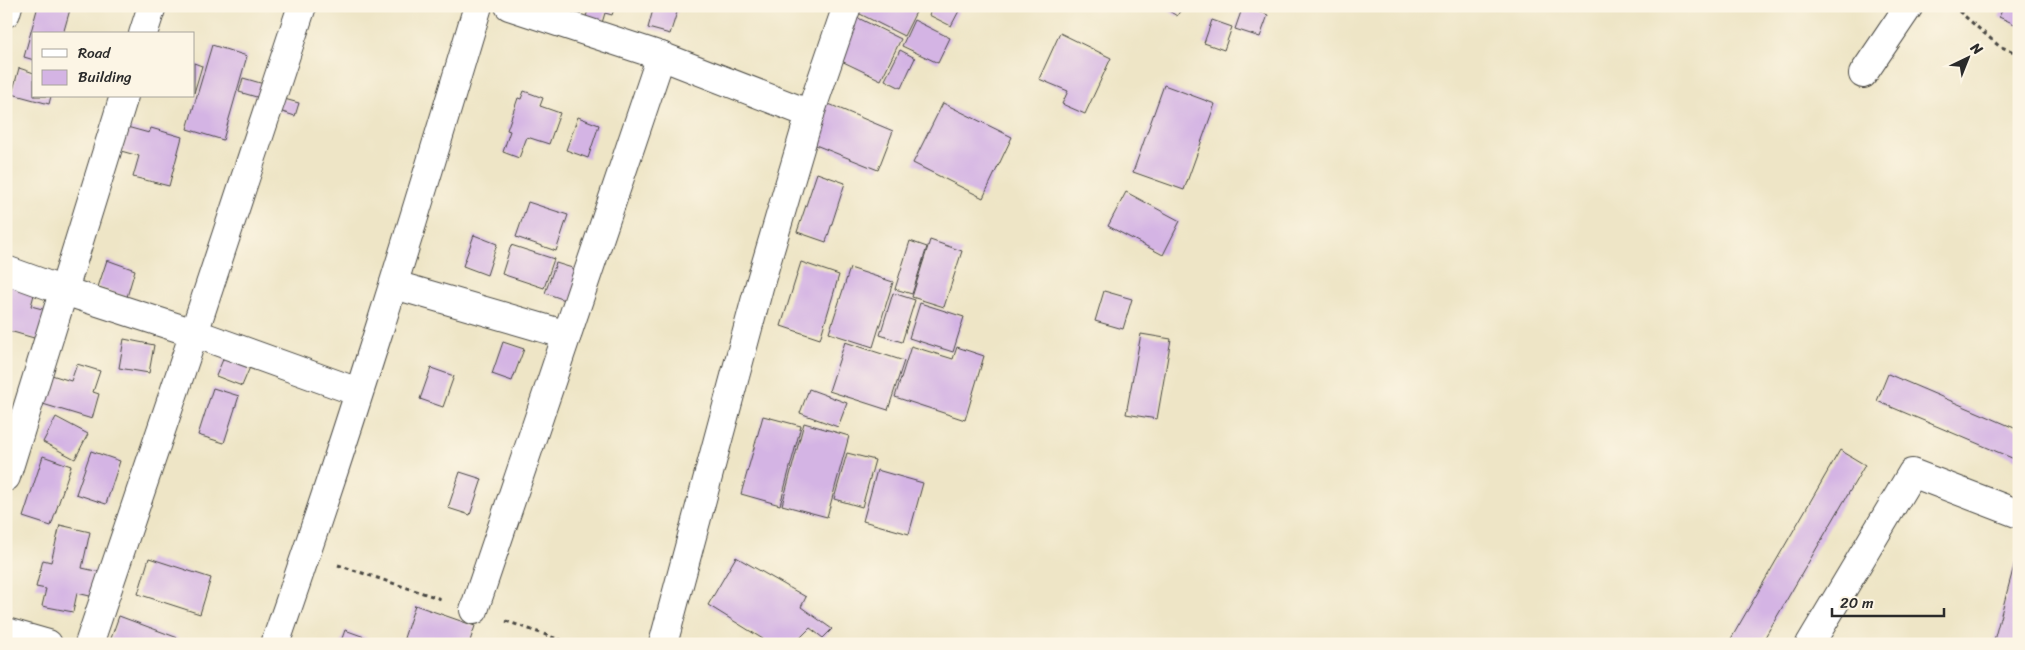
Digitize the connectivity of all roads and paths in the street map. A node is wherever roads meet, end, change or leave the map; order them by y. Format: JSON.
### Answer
{"nodes":[{"id":1,"x":8,"y":6,"type":"edge"},
{"id":2,"x":152,"y":6,"type":"edge"},
{"id":3,"x":302,"y":6,"type":"edge"},
{"id":4,"x":478,"y":6,"type":"edge"},
{"id":5,"x":509,"y":6,"type":"edge"},
{"id":6,"x":847,"y":6,"type":"edge"},
{"id":7,"x":1909,"y":6,"type":"edge"},
{"id":8,"x":1952,"y":6,"type":"edge"},
{"id":9,"x":6,"y":13,"type":"edge"},
{"id":10,"x":144,"y":32,"type":"edge"},
{"id":11,"x":2019,"y":54,"type":"edge"},
{"id":12,"x":661,"y":56,"type":"junction"},
{"id":13,"x":1864,"y":74,"type":"dead end"},
{"id":14,"x":123,"y":98,"type":"edge"},
{"id":15,"x":810,"y":114,"type":"junction"},
{"id":16,"x":6,"y":270,"type":"edge"},
{"id":17,"x":394,"y":285,"type":"junction"},
{"id":18,"x":64,"y":291,"type":"junction"},
{"id":19,"x":194,"y":333,"type":"junction"},
{"id":20,"x":567,"y":335,"type":"junction"},
{"id":21,"x":358,"y":392,"type":"junction"},
{"id":22,"x":6,"y":477,"type":"edge"},
{"id":23,"x":2019,"y":514,"type":"edge"},
{"id":24,"x":306,"y":555,"type":"junction"},
{"id":25,"x":474,"y":610,"type":"junction"},
{"id":26,"x":6,"y":632,"type":"edge"},
{"id":27,"x":48,"y":644,"type":"edge"},
{"id":28,"x":89,"y":644,"type":"edge"},
{"id":29,"x":275,"y":644,"type":"edge"},
{"id":30,"x":572,"y":644,"type":"edge"},
{"id":31,"x":662,"y":644,"type":"edge"},
{"id":32,"x":1810,"y":644,"type":"edge"}],
"edges":[{"from":1,"to":9,"type":"street"},
{"from":2,"to":10,"type":"street"},
{"from":3,"to":19,"type":"street"},
{"from":4,"to":17,"type":"street"},
{"from":5,"to":12,"type":"street"},
{"from":6,"to":15,"type":"street"},
{"from":7,"to":13,"type":"street"},
{"from":8,"to":11,"type":"path"},
{"from":12,"to":15,"type":"street"},
{"from":12,"to":20,"type":"street"},
{"from":14,"to":18,"type":"street"},
{"from":15,"to":31,"type":"street"},
{"from":16,"to":18,"type":"street"},
{"from":17,"to":20,"type":"street"},
{"from":17,"to":21,"type":"street"},
{"from":18,"to":19,"type":"street"},
{"from":18,"to":22,"type":"street"},
{"from":19,"to":21,"type":"street"},
{"from":19,"to":28,"type":"street"},
{"from":20,"to":25,"type":"street"},
{"from":21,"to":24,"type":"street"},
{"from":23,"to":32,"type":"street"},
{"from":24,"to":25,"type":"path"},
{"from":24,"to":29,"type":"street"},
{"from":25,"to":30,"type":"path"},
{"from":26,"to":27,"type":"street"}]}
